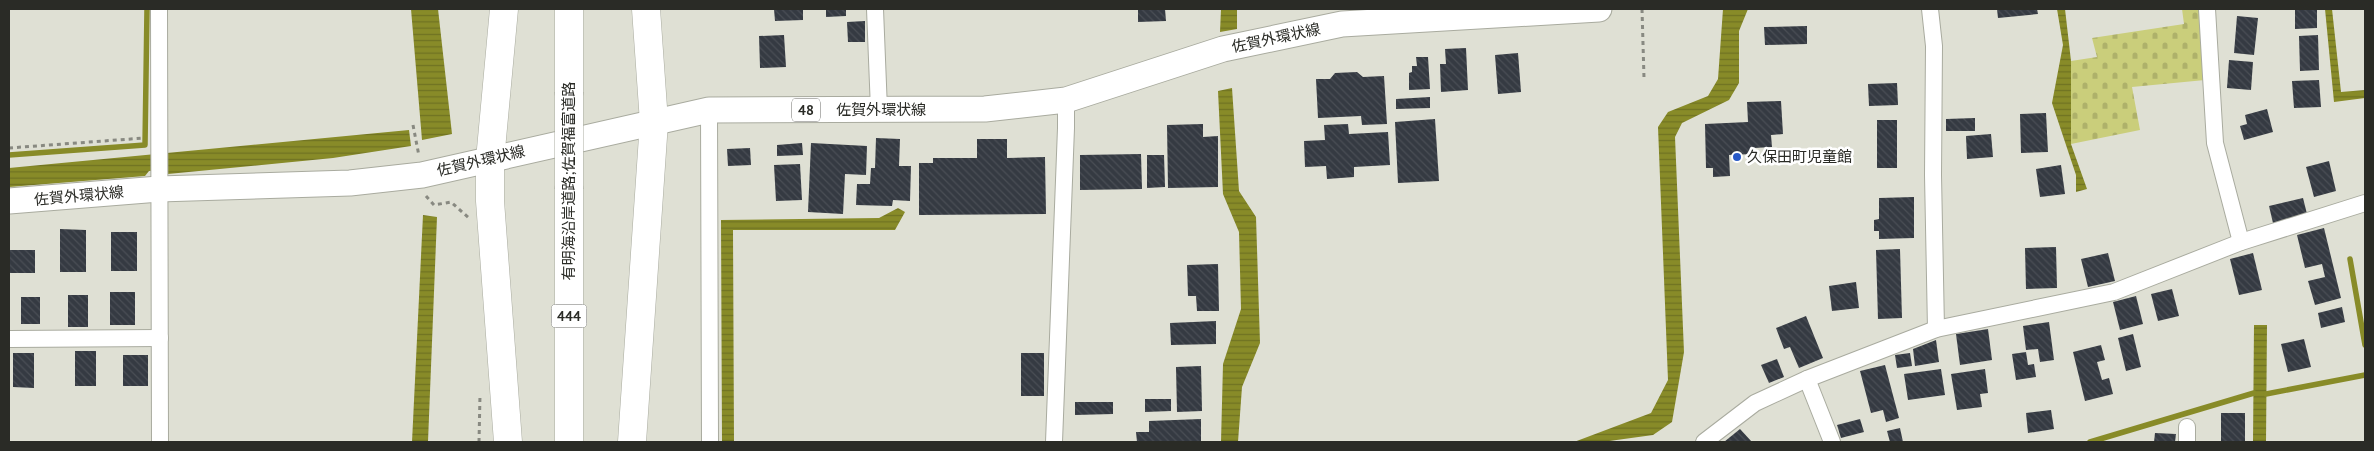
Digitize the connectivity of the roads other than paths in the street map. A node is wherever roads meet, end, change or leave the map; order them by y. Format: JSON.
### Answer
{"nodes":[{"id":1,"x":159,"y":9,"type":"edge"},
{"id":2,"x":504,"y":9,"type":"edge"},
{"id":3,"x":569,"y":9,"type":"edge"},
{"id":4,"x":646,"y":9,"type":"edge"},
{"id":5,"x":875,"y":9,"type":"edge"},
{"id":6,"x":1599,"y":9,"type":"edge"},
{"id":7,"x":1930,"y":9,"type":"edge"},
{"id":8,"x":2206,"y":9,"type":"edge"},
{"id":9,"x":1066,"y":100,"type":"junction"},
{"id":10,"x":709,"y":110,"type":"junction"},
{"id":11,"x":879,"y":110,"type":"junction"},
{"id":12,"x":654,"y":122,"type":"junction"},
{"id":13,"x":490,"y":160,"type":"junction"},
{"id":14,"x":159,"y":184,"type":"junction"},
{"id":15,"x":9,"y":202,"type":"edge"},
{"id":16,"x":2365,"y":203,"type":"edge"},
{"id":17,"x":2241,"y":242,"type":"junction"},
{"id":18,"x":1936,"y":329,"type":"junction"},
{"id":19,"x":160,"y":338,"type":"junction"},
{"id":20,"x":9,"y":339,"type":"edge"},
{"id":21,"x":1807,"y":378,"type":"junction"},
{"id":22,"x":160,"y":442,"type":"edge"},
{"id":23,"x":508,"y":442,"type":"edge"},
{"id":24,"x":569,"y":442,"type":"edge"},
{"id":25,"x":632,"y":442,"type":"edge"},
{"id":26,"x":710,"y":442,"type":"edge"},
{"id":27,"x":1054,"y":442,"type":"edge"},
{"id":28,"x":1704,"y":442,"type":"edge"},
{"id":29,"x":1832,"y":442,"type":"edge"}],
"edges":[{"from":1,"to":14,"type":"street"},
{"from":2,"to":13,"type":"highway"},
{"from":3,"to":24,"type":"highway","name":"有明海沿岸道路;佐賀福富道路","number":"444","bridge":true},
{"from":4,"to":12,"type":"highway"},
{"from":5,"to":11,"type":"street"},
{"from":6,"to":9,"type":"main road","name":"佐賀外環状線","number":"48"},
{"from":7,"to":18,"type":"street"},
{"from":8,"to":17,"type":"street"},
{"from":9,"to":11,"type":"main road","name":"佐賀外環状線","number":"48"},
{"from":9,"to":27,"type":"street"},
{"from":10,"to":11,"type":"main road","name":"佐賀外環状線","number":"48"},
{"from":10,"to":12,"type":"main road","name":"佐賀外環状線","number":"48"},
{"from":10,"to":26,"type":"street"},
{"from":12,"to":13,"type":"main road","name":"佐賀外環状線","number":"48"},
{"from":12,"to":25,"type":"highway"},
{"from":13,"to":14,"type":"main road","name":"佐賀外環状線","number":"48"},
{"from":13,"to":23,"type":"highway"},
{"from":14,"to":15,"type":"main road","name":"佐賀外環状線","number":"48"},
{"from":14,"to":19,"type":"street"},
{"from":16,"to":17,"type":"street"},
{"from":17,"to":18,"type":"street"},
{"from":18,"to":21,"type":"street"},
{"from":19,"to":20,"type":"street"},
{"from":19,"to":22,"type":"street"},
{"from":21,"to":28,"type":"street"},
{"from":21,"to":29,"type":"street"}]}
